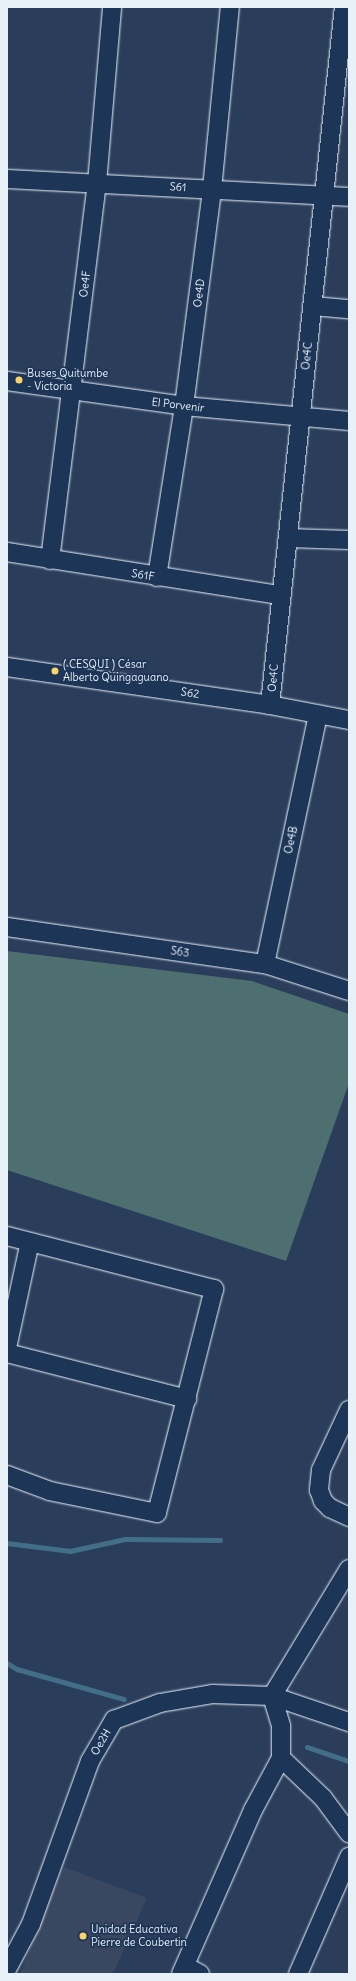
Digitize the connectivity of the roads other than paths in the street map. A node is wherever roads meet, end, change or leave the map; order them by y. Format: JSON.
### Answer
{"nodes":[{"id":1,"x":112,"y":7,"type":"edge"},
{"id":2,"x":230,"y":7,"type":"edge"},
{"id":3,"x":344,"y":7,"type":"edge"},
{"id":4,"x":343,"y":73,"type":"edge"},
{"id":5,"x":7,"y":179,"type":"edge"},
{"id":6,"x":97,"y":183,"type":"junction"},
{"id":7,"x":212,"y":189,"type":"junction"},
{"id":8,"x":324,"y":196,"type":"junction"},
{"id":9,"x":349,"y":197,"type":"edge"},
{"id":10,"x":312,"y":306,"type":"junction"},
{"id":11,"x":349,"y":309,"type":"edge"},
{"id":12,"x":7,"y":381,"type":"edge"},
{"id":13,"x":72,"y":392,"type":"junction"},
{"id":14,"x":184,"y":406,"type":"junction"},
{"id":15,"x":300,"y":419,"type":"junction"},
{"id":16,"x":349,"y":421,"type":"edge"},
{"id":17,"x":288,"y":538,"type":"junction"},
{"id":18,"x":349,"y":540,"type":"edge"},
{"id":19,"x":7,"y":552,"type":"edge"},
{"id":20,"x":50,"y":560,"type":"junction"},
{"id":21,"x":157,"y":577,"type":"junction"},
{"id":22,"x":280,"y":595,"type":"junction"},
{"id":23,"x":7,"y":667,"type":"edge"},
{"id":24,"x":270,"y":705,"type":"junction"},
{"id":25,"x":318,"y":715,"type":"junction"},
{"id":26,"x":349,"y":720,"type":"edge"},
{"id":27,"x":7,"y":927,"type":"edge"},
{"id":28,"x":265,"y":964,"type":"junction"},
{"id":29,"x":349,"y":991,"type":"edge"},
{"id":30,"x":7,"y":1236,"type":"edge"},
{"id":31,"x":30,"y":1242,"type":"junction"},
{"id":32,"x":7,"y":1348,"type":"edge"},
{"id":33,"x":7,"y":1353,"type":"edge"},
{"id":34,"x":187,"y":1399,"type":"junction"},
{"id":35,"x":349,"y":1410,"type":"edge"},
{"id":36,"x":7,"y":1475,"type":"edge"},
{"id":37,"x":349,"y":1517,"type":"edge"},
{"id":38,"x":349,"y":1569,"type":"edge"},
{"id":39,"x":272,"y":1696,"type":"junction"},
{"id":40,"x":349,"y":1722,"type":"edge"},
{"id":41,"x":281,"y":1758,"type":"junction"},
{"id":42,"x":349,"y":1833,"type":"edge"},
{"id":43,"x":349,"y":1857,"type":"edge"},
{"id":44,"x":8,"y":1962,"type":"edge"},
{"id":45,"x":188,"y":1971,"type":"edge"},
{"id":46,"x":298,"y":1974,"type":"edge"}],
"edges":[{"from":1,"to":6,"type":"street","name":"Oe4F"},
{"from":2,"to":7,"type":"street","name":"Oe4D"},
{"from":3,"to":4,"type":"street","name":"Oe4C"},
{"from":4,"to":8,"type":"street","name":"Oe4C"},
{"from":5,"to":6,"type":"street","name":"S61"},
{"from":6,"to":7,"type":"street","name":"S61"},
{"from":6,"to":13,"type":"street","name":"Oe4F"},
{"from":7,"to":8,"type":"street","name":"S61"},
{"from":7,"to":14,"type":"street","name":"Oe4D"},
{"from":8,"to":9,"type":"street","name":"S61"},
{"from":8,"to":10,"type":"street","name":"Oe4C"},
{"from":10,"to":11,"type":"street"},
{"from":10,"to":15,"type":"street","name":"Oe4C"},
{"from":12,"to":13,"type":"street","name":"El Porvenir"},
{"from":13,"to":14,"type":"street","name":"El Porvenir"},
{"from":13,"to":20,"type":"street","name":"Oe4F"},
{"from":14,"to":15,"type":"street","name":"El Porvenir"},
{"from":14,"to":21,"type":"street","name":"Oe4D"},
{"from":15,"to":16,"type":"street","name":"El Porvenir"},
{"from":15,"to":17,"type":"street","name":"Oe4C"},
{"from":17,"to":18,"type":"street"},
{"from":17,"to":22,"type":"street","name":"Oe4C"},
{"from":19,"to":20,"type":"street","name":"S61F"},
{"from":20,"to":21,"type":"street","name":"S61F"},
{"from":21,"to":22,"type":"street","name":"S61F"},
{"from":22,"to":24,"type":"street","name":"Oe4C"},
{"from":23,"to":24,"type":"street","name":"S62"},
{"from":24,"to":25,"type":"street","name":"S62"},
{"from":25,"to":26,"type":"street","name":"S62"},
{"from":25,"to":28,"type":"street","name":"Oe4B"},
{"from":27,"to":28,"type":"street","name":"S63"},
{"from":28,"to":29,"type":"street","name":"S63"},
{"from":30,"to":31,"type":"street"},
{"from":31,"to":32,"type":"street"},
{"from":31,"to":34,"type":"street"},
{"from":33,"to":34,"type":"street"},
{"from":34,"to":36,"type":"street"},
{"from":35,"to":37,"type":"street"},
{"from":38,"to":39,"type":"street"},
{"from":39,"to":40,"type":"street","name":"Oe2H"},
{"from":39,"to":41,"type":"street"},
{"from":39,"to":44,"type":"street","name":"Oe2H"},
{"from":41,"to":42,"type":"street"},
{"from":41,"to":45,"type":"street"},
{"from":43,"to":46,"type":"street"}]}
